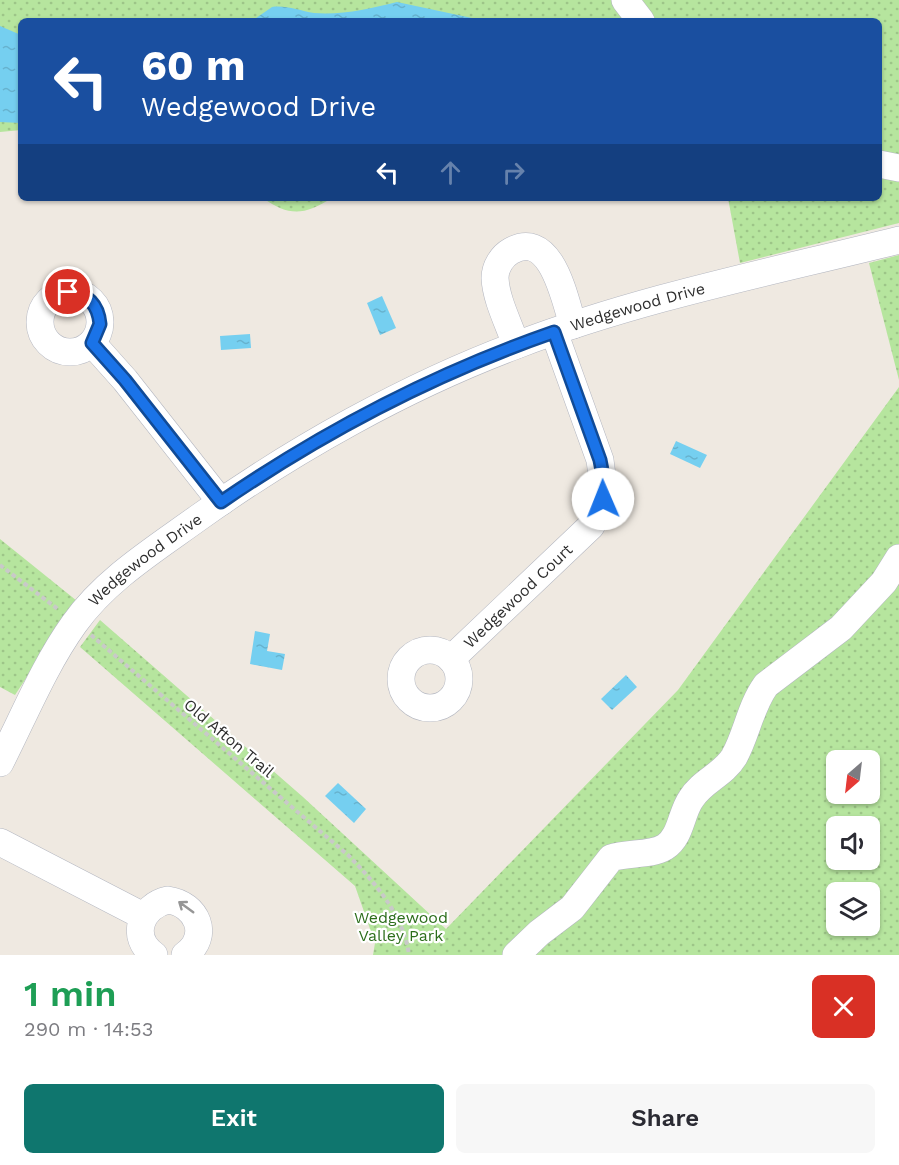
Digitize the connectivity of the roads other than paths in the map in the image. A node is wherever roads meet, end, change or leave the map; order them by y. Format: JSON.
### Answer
{"nodes":[{"id":1,"x":626,"y":0,"type":"edge"},
{"id":2,"x":639,"y":18,"type":"edge"},
{"id":3,"x":882,"y":165,"type":"edge"},
{"id":4,"x":899,"y":168,"type":"edge"},
{"id":5,"x":899,"y":240,"type":"edge"},
{"id":6,"x":563,"y":329,"type":"junction"},
{"id":7,"x":92,"y":343,"type":"dead end"},
{"id":8,"x":516,"y":345,"type":"junction"},
{"id":9,"x":221,"y":502,"type":"junction"},
{"id":10,"x":899,"y":558,"type":"edge"},
{"id":11,"x":452,"y":659,"type":"dead end"},
{"id":12,"x":0,"y":763,"type":"edge"},
{"id":13,"x":0,"y":842,"type":"edge"},
{"id":14,"x":143,"y":916,"type":"junction"},
{"id":15,"x":154,"y":955,"type":"edge"},
{"id":16,"x":185,"y":955,"type":"edge"},
{"id":17,"x":516,"y":955,"type":"edge"}],
"edges":[{"from":1,"to":2,"type":"street"},
{"from":3,"to":4,"type":"street"},
{"from":5,"to":6,"type":"street","name":"Wedgewood Drive"},
{"from":6,"to":8,"type":"street","name":"Wedgewood Drive"},
{"from":6,"to":8,"type":"street","name":"Wedgewood Court"},
{"from":6,"to":11,"type":"street","name":"Wedgewood Court"},
{"from":7,"to":9,"type":"street"},
{"from":8,"to":9,"type":"street","name":"Wedgewood Drive"},
{"from":9,"to":12,"type":"street","name":"Wedgewood Drive"},
{"from":10,"to":17,"type":"street"},
{"from":13,"to":14,"type":"street"},
{"from":14,"to":15,"type":"street"},
{"from":16,"to":14,"type":"street","one_way":true}]}
